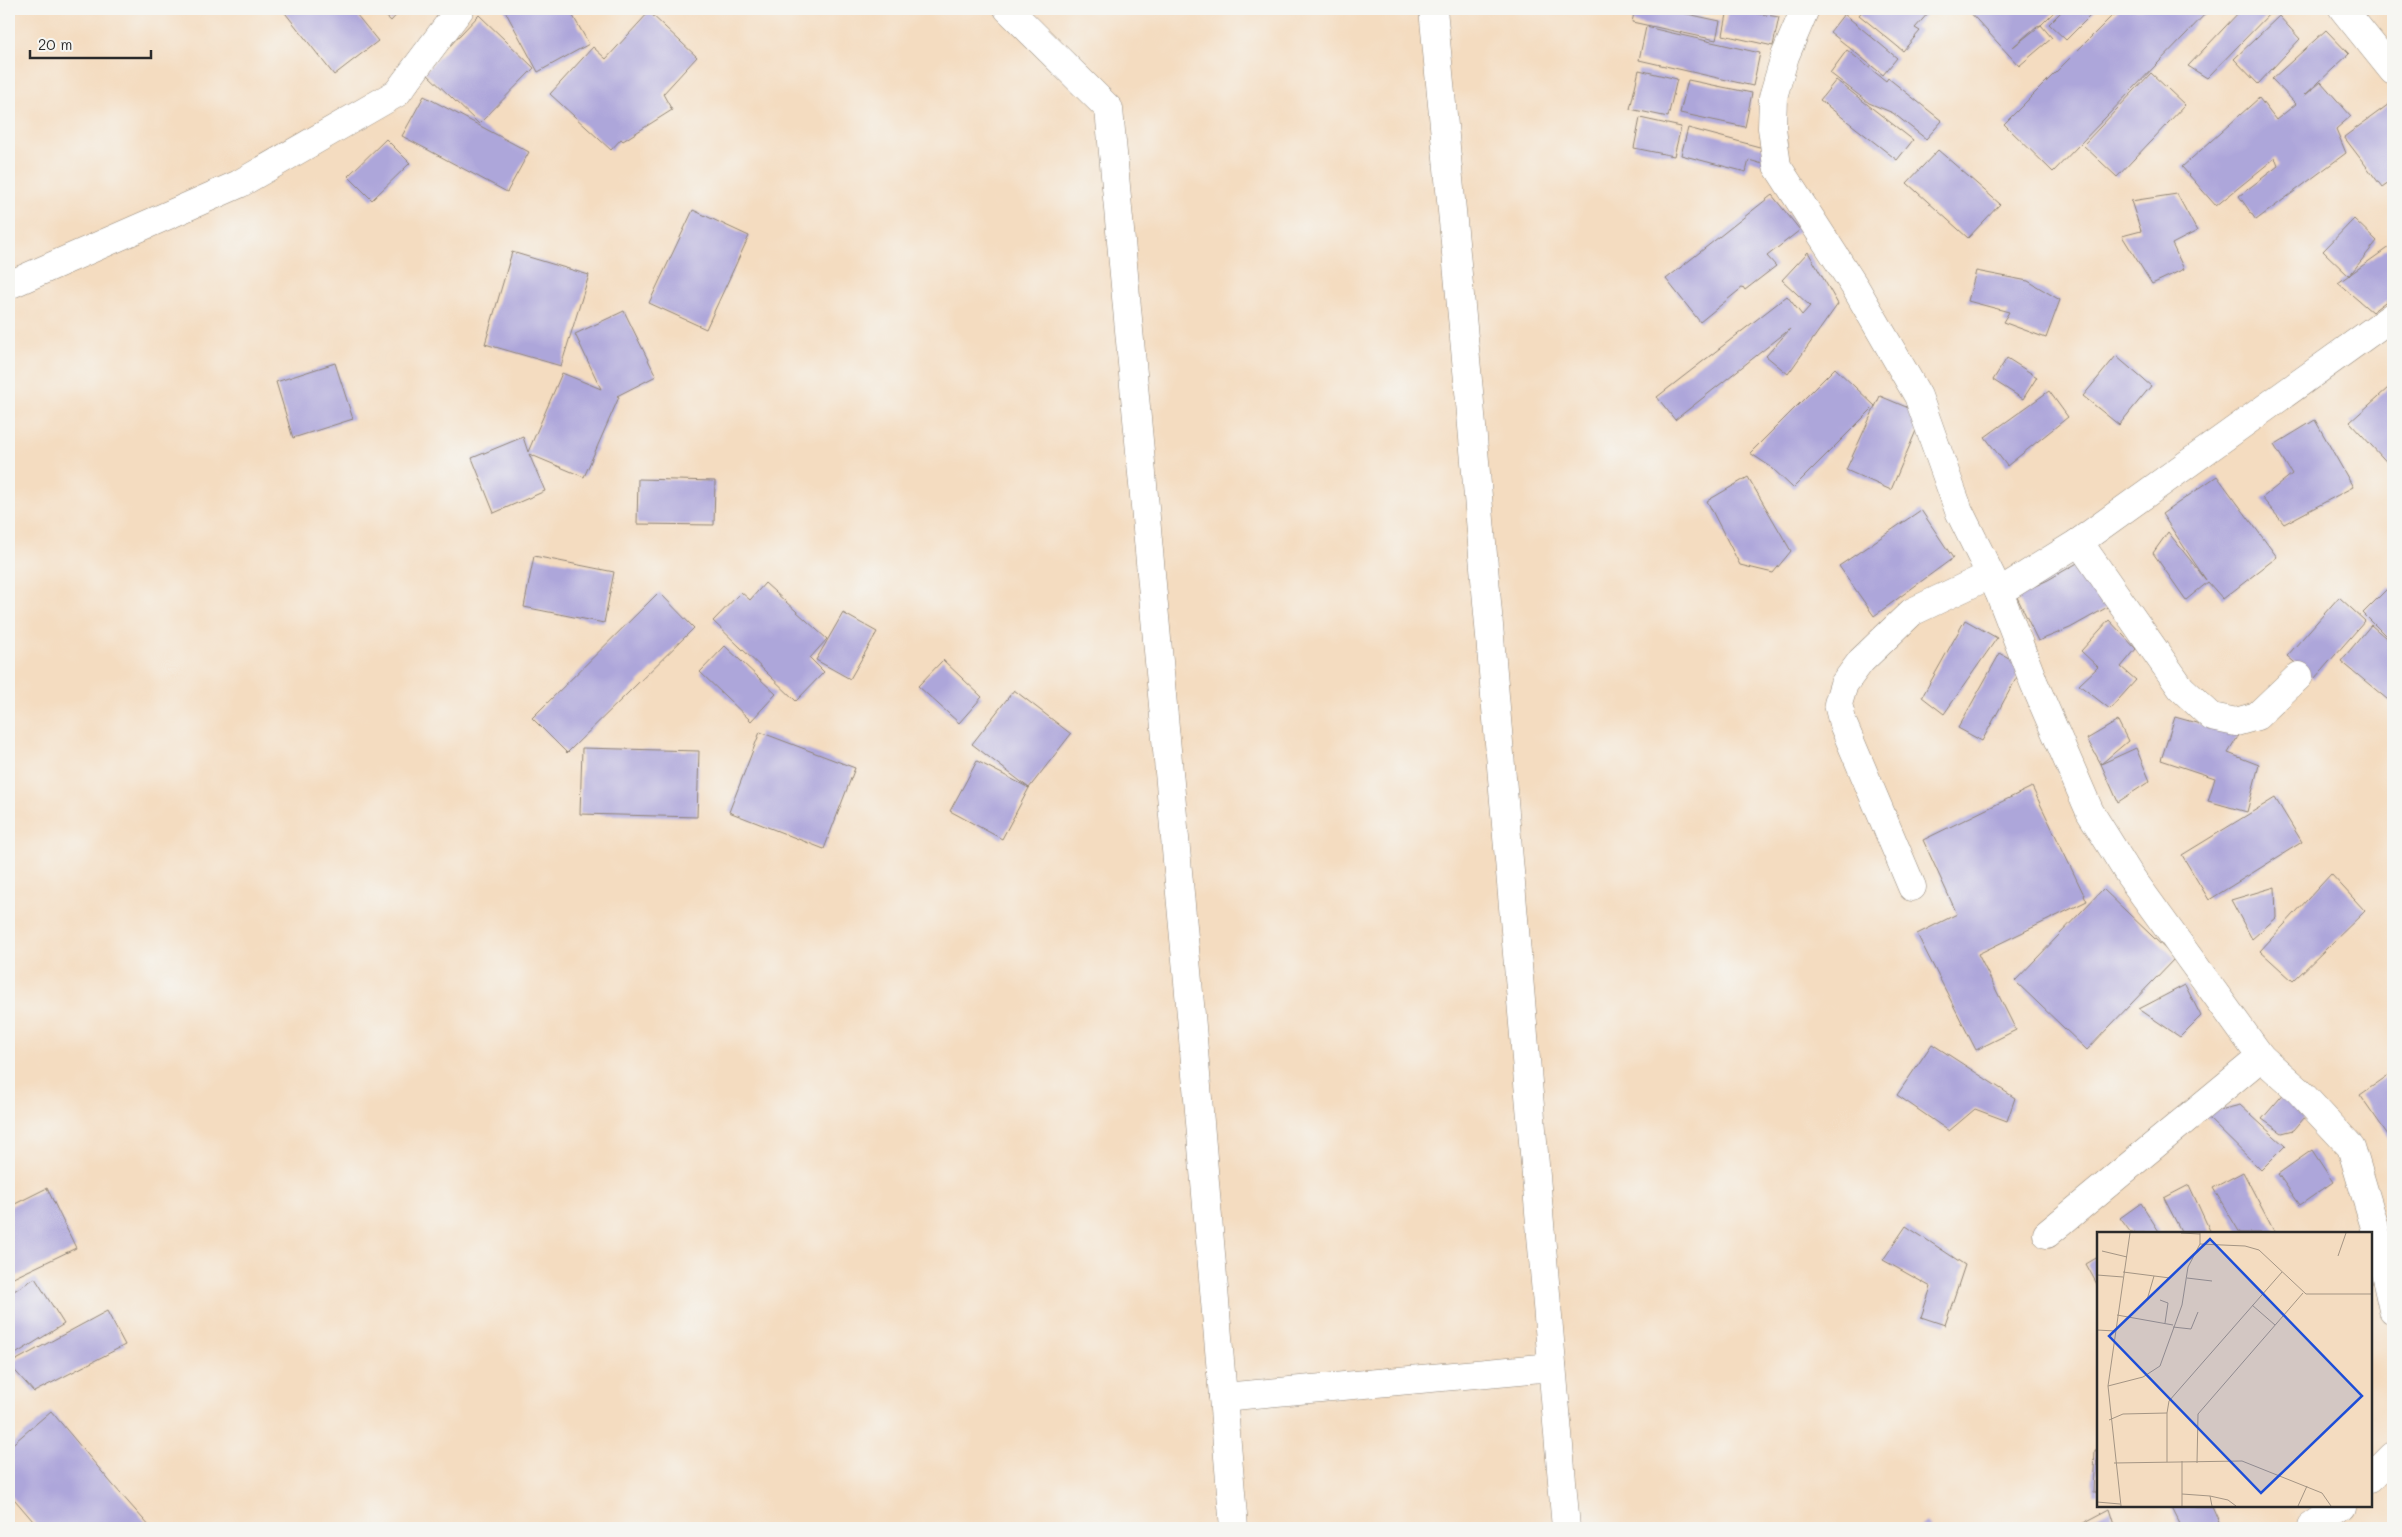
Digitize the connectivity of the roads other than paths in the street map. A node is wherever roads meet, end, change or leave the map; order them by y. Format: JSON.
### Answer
{"nodes":[{"id":1,"x":460,"y":9,"type":"edge"},
{"id":2,"x":1008,"y":9,"type":"edge"},
{"id":3,"x":1433,"y":9,"type":"edge"},
{"id":4,"x":1805,"y":9,"type":"edge"},
{"id":5,"x":2343,"y":9,"type":"edge"},
{"id":6,"x":2393,"y":71,"type":"edge"},
{"id":7,"x":9,"y":285,"type":"edge"},
{"id":8,"x":2393,"y":316,"type":"edge"},
{"id":9,"x":2079,"y":542,"type":"junction"},
{"id":10,"x":1994,"y":583,"type":"junction"},
{"id":11,"x":2300,"y":676,"type":"dead end"},
{"id":12,"x":1912,"y":887,"type":"dead end"},
{"id":13,"x":2261,"y":1057,"type":"junction"},
{"id":14,"x":2047,"y":1234,"type":"dead end"},
{"id":15,"x":2393,"y":1310,"type":"edge"},
{"id":16,"x":1552,"y":1367,"type":"junction"},
{"id":17,"x":1223,"y":1397,"type":"junction"},
{"id":18,"x":2393,"y":1456,"type":"edge"},
{"id":19,"x":2372,"y":1477,"type":"edge"},
{"id":20,"x":2341,"y":1507,"type":"edge"},
{"id":21,"x":1234,"y":1528,"type":"edge"},
{"id":22,"x":1566,"y":1528,"type":"edge"},
{"id":23,"x":2311,"y":1528,"type":"edge"}],
"edges":[{"from":1,"to":7,"type":"street"},
{"from":2,"to":17,"type":"street"},
{"from":3,"to":16,"type":"street"},
{"from":4,"to":10,"type":"street"},
{"from":5,"to":6,"type":"street"},
{"from":8,"to":9,"type":"street"},
{"from":9,"to":10,"type":"street"},
{"from":9,"to":11,"type":"street"},
{"from":10,"to":12,"type":"street"},
{"from":10,"to":13,"type":"street"},
{"from":13,"to":14,"type":"street"},
{"from":13,"to":15,"type":"street"},
{"from":16,"to":17,"type":"street"},
{"from":16,"to":22,"type":"street"},
{"from":17,"to":21,"type":"street"},
{"from":18,"to":19,"type":"street"},
{"from":20,"to":23,"type":"street"}]}
